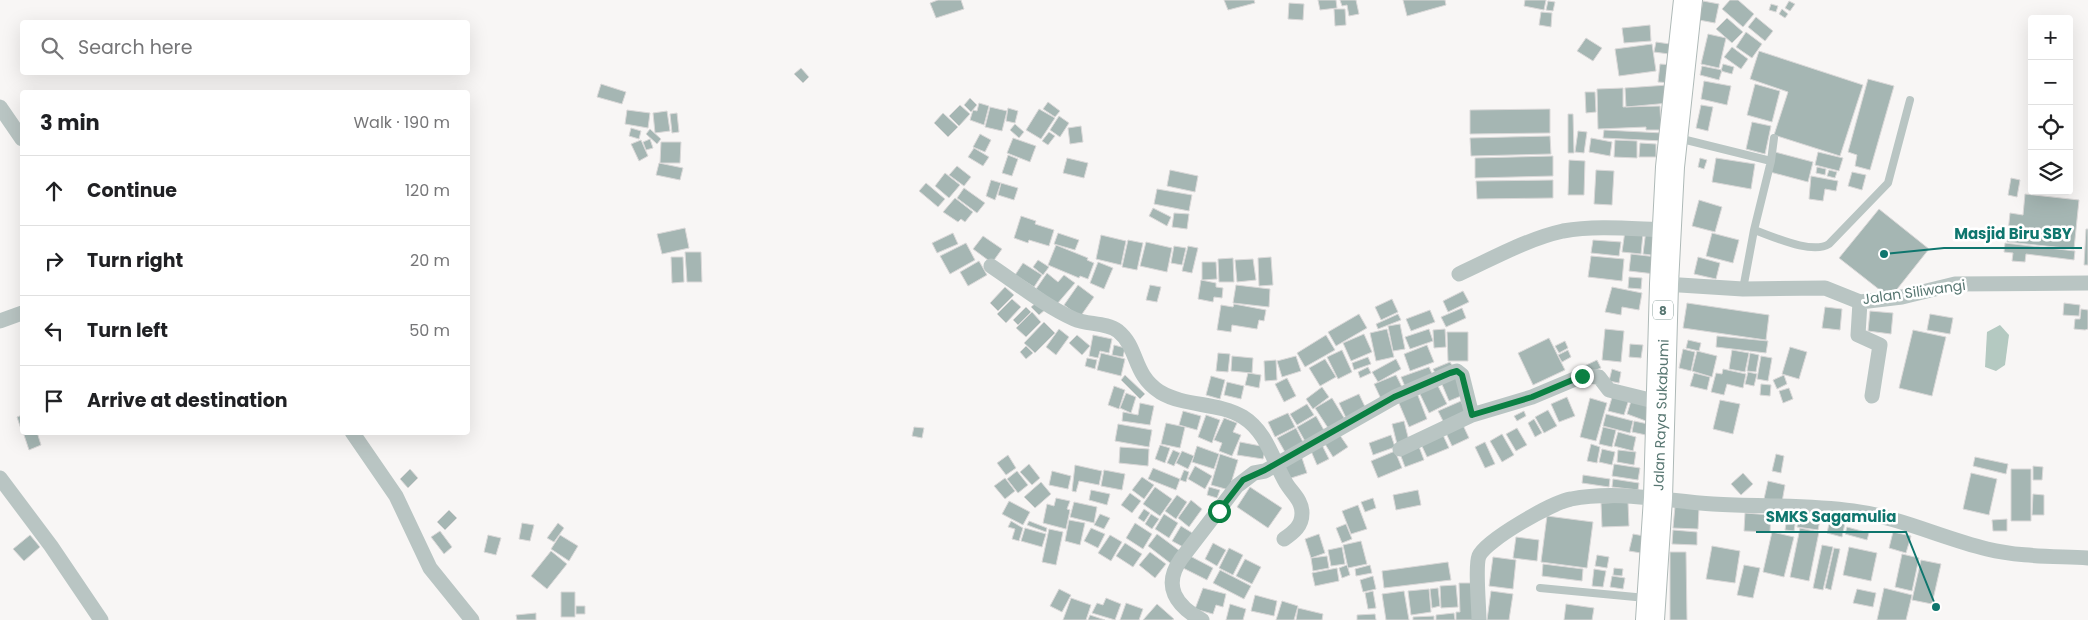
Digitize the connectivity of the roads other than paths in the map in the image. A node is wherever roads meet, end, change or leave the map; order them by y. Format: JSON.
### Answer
{"nodes":[{"id":1,"x":1688,"y":0,"type":"edge"},
{"id":2,"x":1910,"y":100,"type":"dead end"},
{"id":3,"x":0,"y":107,"type":"edge"},
{"id":4,"x":20,"y":136,"type":"edge"},
{"id":5,"x":1674,"y":137,"type":"junction"},
{"id":6,"x":1774,"y":138,"type":"dead end"},
{"id":7,"x":1771,"y":161,"type":"junction"},
{"id":8,"x":1667,"y":230,"type":"junction"},
{"id":9,"x":1754,"y":230,"type":"junction"},
{"id":10,"x":991,"y":266,"type":"dead end"},
{"id":11,"x":1459,"y":274,"type":"dead end"},
{"id":12,"x":2088,"y":282,"type":"edge"},
{"id":13,"x":1664,"y":284,"type":"junction"},
{"id":14,"x":1743,"y":289,"type":"junction"},
{"id":15,"x":1860,"y":302,"type":"junction"},
{"id":16,"x":20,"y":314,"type":"edge"},
{"id":17,"x":0,"y":321,"type":"edge"},
{"id":18,"x":1872,"y":396,"type":"dead end"},
{"id":19,"x":1662,"y":403,"type":"junction"},
{"id":20,"x":1472,"y":415,"type":"junction"},
{"id":21,"x":354,"y":435,"type":"edge"},
{"id":22,"x":1400,"y":449,"type":"dead end"},
{"id":23,"x":1277,"y":462,"type":"junction"},
{"id":24,"x":0,"y":478,"type":"edge"},
{"id":25,"x":1658,"y":498,"type":"junction"},
{"id":26,"x":1284,"y":539,"type":"dead end"},
{"id":27,"x":2088,"y":558,"type":"edge"},
{"id":28,"x":1540,"y":588,"type":"dead end"},
{"id":29,"x":1650,"y":609,"type":"edge"},
{"id":30,"x":1195,"y":619,"type":"edge"},
{"id":31,"x":101,"y":620,"type":"edge"},
{"id":32,"x":472,"y":620,"type":"edge"},
{"id":33,"x":1480,"y":620,"type":"edge"}],
"edges":[{"from":1,"to":5,"type":"highway","name":"Jalan Raya Sukabumi","number":"8"},
{"from":2,"to":9,"type":"lane"},
{"from":3,"to":4,"type":"street"},
{"from":5,"to":7,"type":"lane"},
{"from":5,"to":8,"type":"highway","name":"Jalan Raya Sukabumi","number":"8"},
{"from":6,"to":7,"type":"lane"},
{"from":7,"to":9,"type":"lane"},
{"from":8,"to":11,"type":"street"},
{"from":8,"to":13,"type":"highway","name":"Jalan Raya Sukabumi","number":"8"},
{"from":9,"to":14,"type":"lane"},
{"from":10,"to":23,"type":"street"},
{"from":12,"to":15,"type":"street","name":"Jalan Siliwangi"},
{"from":13,"to":14,"type":"street","name":"Jalan Siliwangi"},
{"from":13,"to":19,"type":"highway","name":"Jalan Raya Sukabumi","number":"8"},
{"from":14,"to":15,"type":"street","name":"Jalan Siliwangi"},
{"from":15,"to":18,"type":"street"},
{"from":16,"to":17,"type":"street"},
{"from":19,"to":20,"type":"street"},
{"from":19,"to":25,"type":"highway","name":"Jalan Raya Sukabumi","number":"8"},
{"from":20,"to":22,"type":"street"},
{"from":20,"to":23,"type":"street"},
{"from":21,"to":32,"type":"street"},
{"from":23,"to":26,"type":"street"},
{"from":23,"to":30,"type":"street"},
{"from":24,"to":31,"type":"street"},
{"from":25,"to":27,"type":"street"},
{"from":25,"to":29,"type":"highway","name":"Jalan Raya Sukabumi","number":"8"},
{"from":25,"to":33,"type":"street"},
{"from":28,"to":29,"type":"lane"}]}
